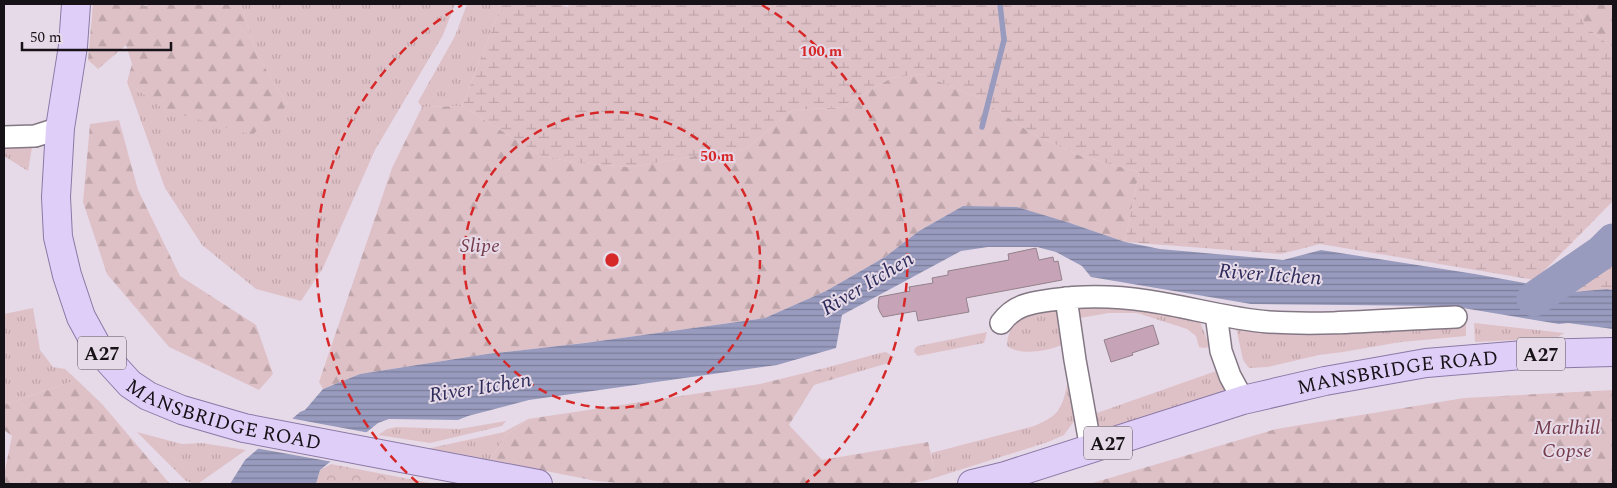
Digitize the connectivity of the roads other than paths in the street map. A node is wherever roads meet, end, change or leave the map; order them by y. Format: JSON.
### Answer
{"nodes":[{"id":1,"x":76,"y":4,"type":"edge"},
{"id":2,"x":60,"y":128,"type":"junction"},
{"id":3,"x":4,"y":137,"type":"edge"},
{"id":4,"x":1066,"y":298,"type":"junction"},
{"id":5,"x":1216,"y":314,"type":"junction"},
{"id":6,"x":1456,"y":317,"type":"dead end"},
{"id":7,"x":1001,"y":323,"type":"dead end"},
{"id":8,"x":1613,"y":352,"type":"edge"},
{"id":9,"x":1243,"y":400,"type":"junction"},
{"id":10,"x":1091,"y":448,"type":"junction"},
{"id":11,"x":538,"y":484,"type":"edge"},
{"id":12,"x":972,"y":484,"type":"edge"}],
"edges":[{"from":1,"to":2,"type":"main road","name":"MANSBRIDGE ROAD","number":"A27"},
{"from":2,"to":3,"type":"street"},
{"from":2,"to":11,"type":"main road","name":"MANSBRIDGE ROAD","number":"A27"},
{"from":4,"to":5,"type":"street"},
{"from":4,"to":7,"type":"street"},
{"from":4,"to":10,"type":"street"},
{"from":5,"to":6,"type":"street"},
{"from":5,"to":9,"type":"street"},
{"from":8,"to":9,"type":"main road","name":"MANSBRIDGE ROAD","number":"A27"},
{"from":9,"to":10,"type":"main road","name":"MANSBRIDGE ROAD","number":"A27"},
{"from":10,"to":12,"type":"main road","name":"MANSBRIDGE ROAD","number":"A27"}]}
